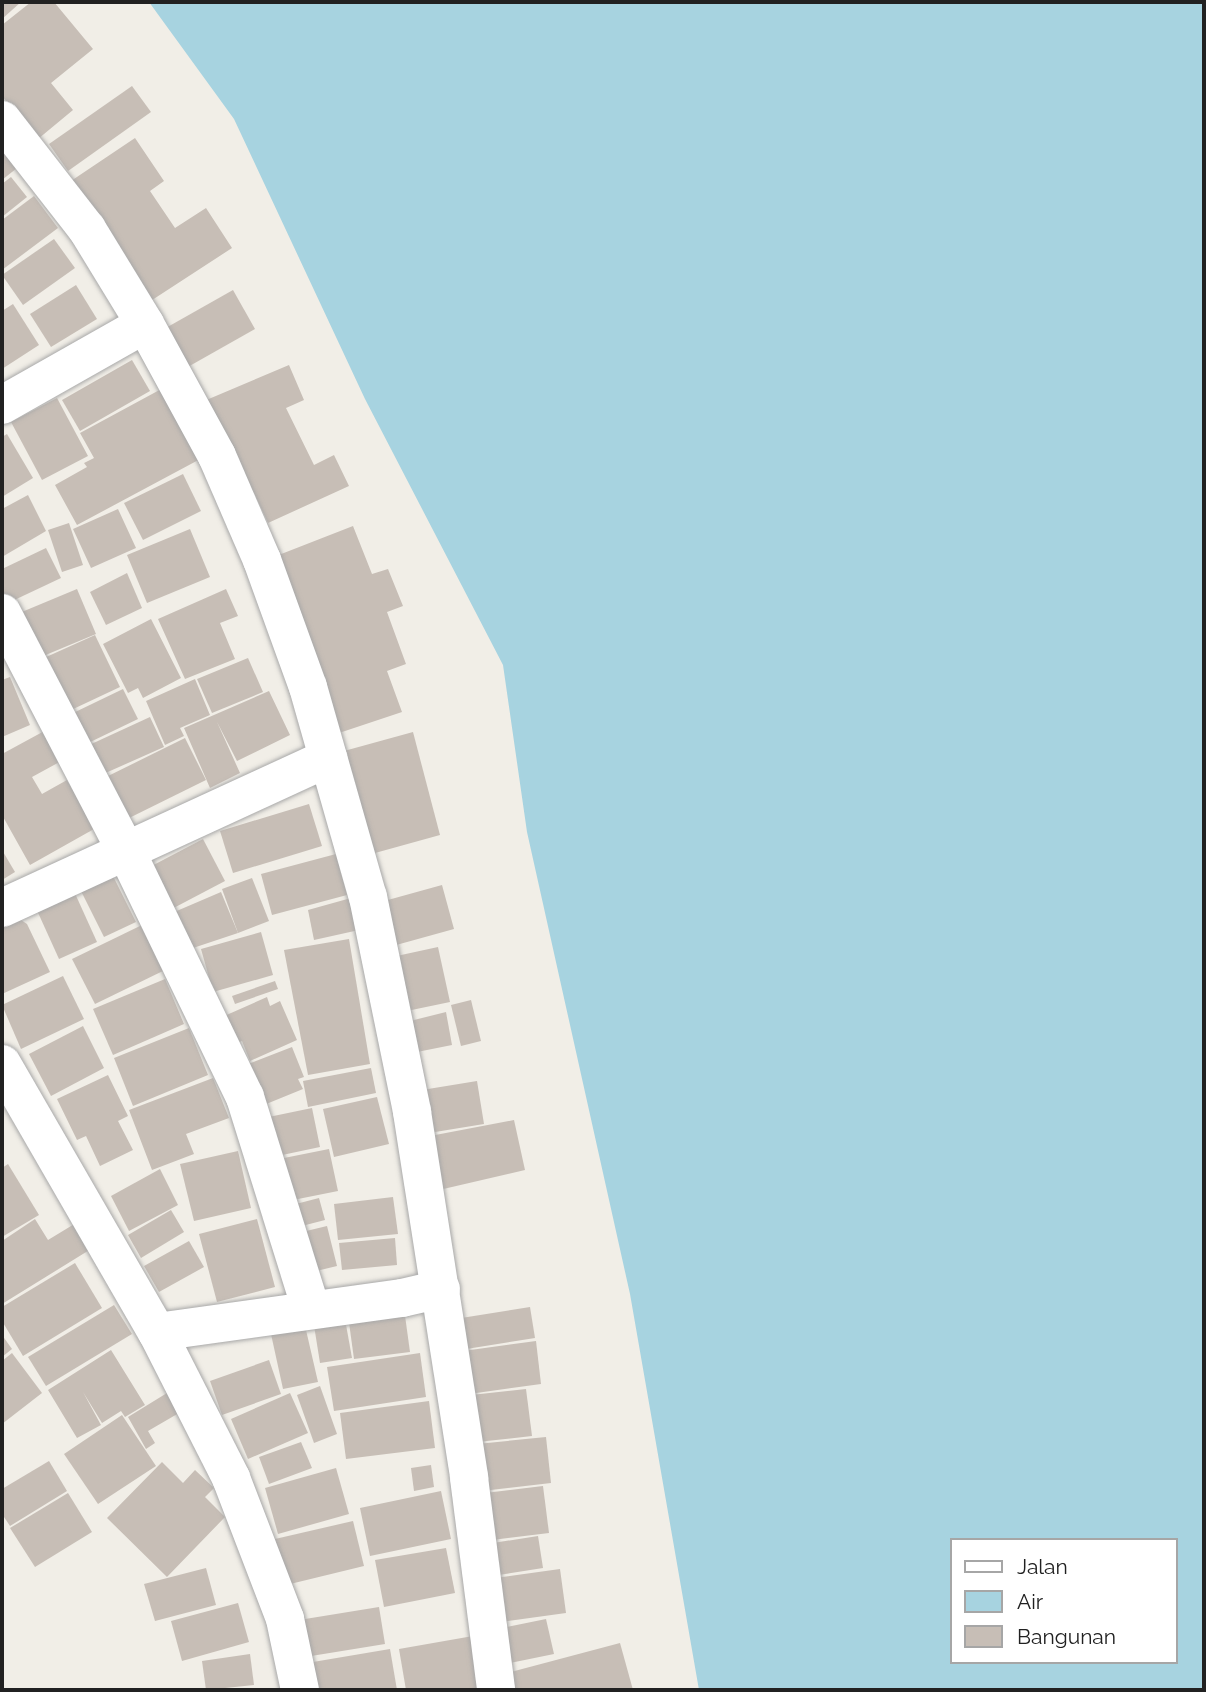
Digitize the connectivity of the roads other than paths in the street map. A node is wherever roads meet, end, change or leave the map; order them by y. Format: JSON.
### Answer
{"nodes":[{"id":1,"x":2,"y":120,"type":"edge"},
{"id":2,"x":145,"y":324,"type":"junction"},
{"id":3,"x":2,"y":405,"type":"edge"},
{"id":4,"x":2,"y":613,"type":"edge"},
{"id":5,"x":328,"y":758,"type":"junction"},
{"id":6,"x":126,"y":850,"type":"junction"},
{"id":7,"x":2,"y":908,"type":"edge"},
{"id":8,"x":2,"y":1064,"type":"edge"},
{"id":9,"x":441,"y":1289,"type":"junction"},
{"id":10,"x":311,"y":1309,"type":"junction"},
{"id":11,"x":157,"y":1332,"type":"junction"},
{"id":12,"x":300,"y":1690,"type":"edge"},
{"id":13,"x":496,"y":1690,"type":"edge"}],
"edges":[{"from":1,"to":2,"type":"street"},
{"from":2,"to":3,"type":"street"},
{"from":2,"to":5,"type":"street"},
{"from":4,"to":6,"type":"street"},
{"from":5,"to":6,"type":"street"},
{"from":5,"to":9,"type":"street"},
{"from":6,"to":7,"type":"street"},
{"from":6,"to":10,"type":"street"},
{"from":8,"to":11,"type":"street"},
{"from":9,"to":10,"type":"street"},
{"from":9,"to":13,"type":"street"},
{"from":10,"to":11,"type":"street"},
{"from":11,"to":12,"type":"street"}]}
